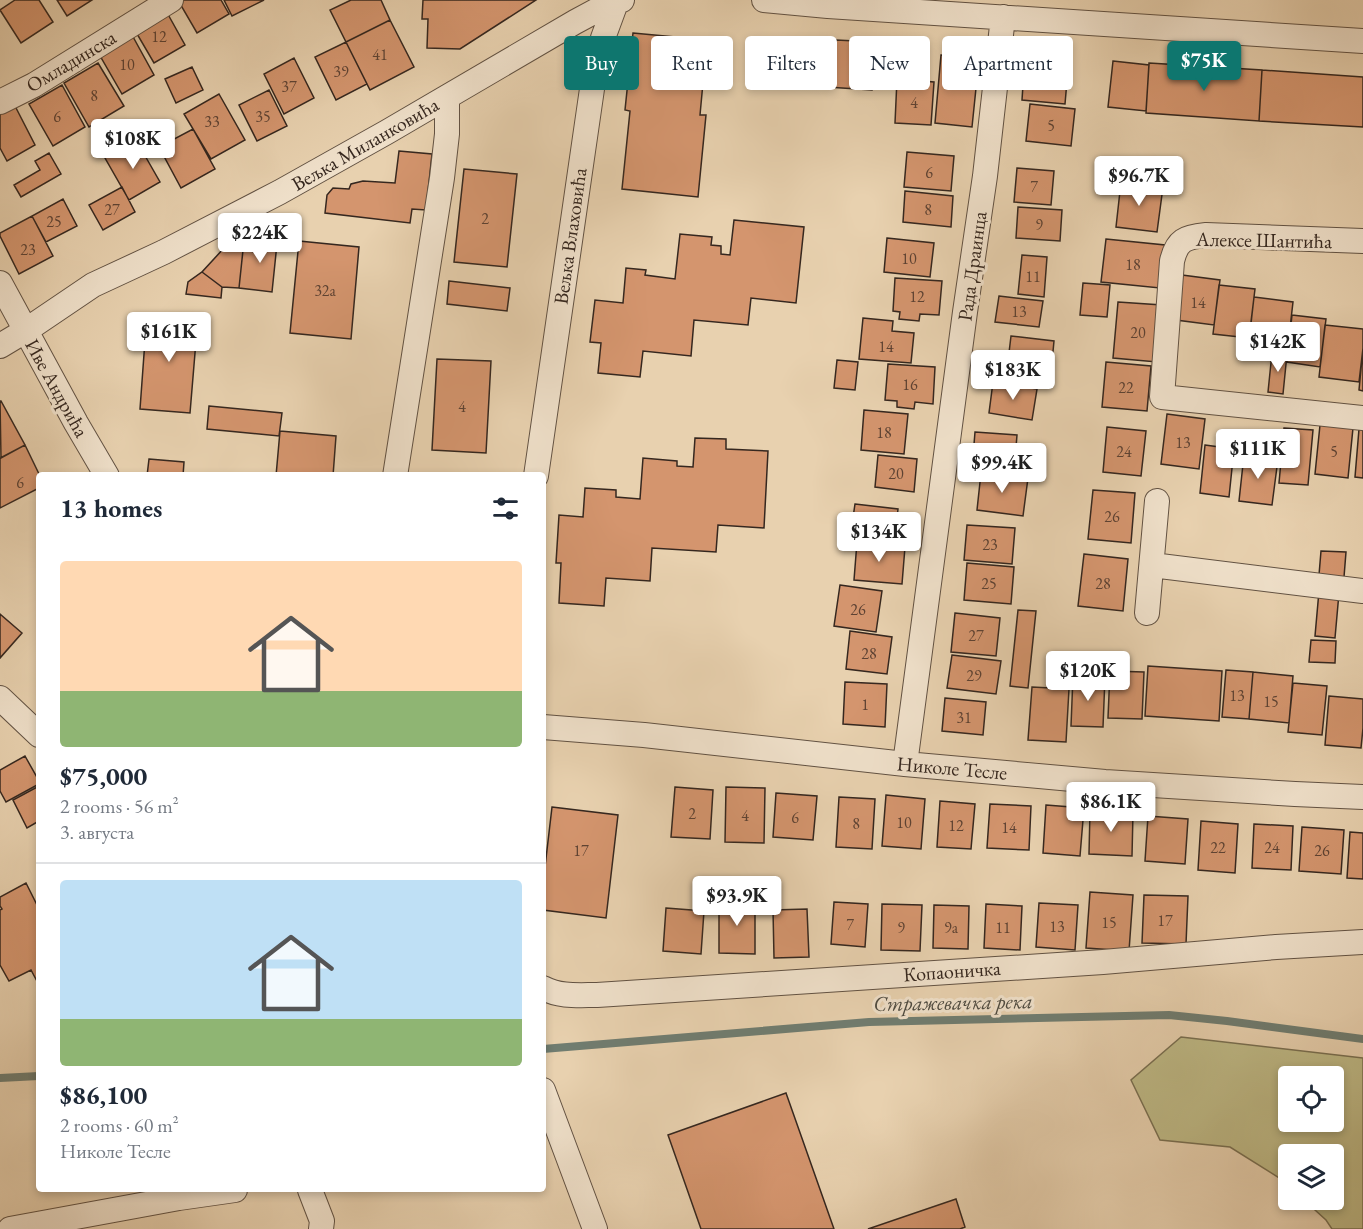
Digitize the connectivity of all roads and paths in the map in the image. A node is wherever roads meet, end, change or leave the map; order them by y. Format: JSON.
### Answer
{"nodes":[{"id":1,"x":171,"y":0,"type":"edge"},
{"id":2,"x":618,"y":0,"type":"edge"},
{"id":3,"x":764,"y":0,"type":"edge"},
{"id":4,"x":1003,"y":17,"type":"junction"},
{"id":5,"x":1363,"y":41,"type":"edge"},
{"id":6,"x":447,"y":97,"type":"junction"},
{"id":7,"x":0,"y":102,"type":"edge"},
{"id":8,"x":1363,"y":241,"type":"edge"},
{"id":9,"x":0,"y":283,"type":"edge"},
{"id":10,"x":26,"y":331,"type":"junction"},
{"id":11,"x":0,"y":346,"type":"edge"},
{"id":12,"x":1363,"y":418,"type":"edge"},
{"id":13,"x":105,"y":472,"type":"edge"},
{"id":14,"x":396,"y":472,"type":"edge"},
{"id":15,"x":537,"y":472,"type":"edge"},
{"id":16,"x":1157,"y":501,"type":"dead end"},
{"id":17,"x":1152,"y":565,"type":"junction"},
{"id":18,"x":1363,"y":591,"type":"edge"},
{"id":19,"x":1147,"y":613,"type":"dead end"},
{"id":20,"x":4,"y":709,"type":"edge"},
{"id":21,"x":546,"y":728,"type":"edge"},
{"id":22,"x":36,"y":733,"type":"edge"},
{"id":23,"x":905,"y":764,"type":"junction"},
{"id":24,"x":1363,"y":797,"type":"edge"},
{"id":25,"x":1363,"y":942,"type":"edge"},
{"id":26,"x":546,"y":990,"type":"edge"},
{"id":27,"x":546,"y":1098,"type":"edge"},
{"id":28,"x":223,"y":1192,"type":"edge"},
{"id":29,"x":311,"y":1192,"type":"edge"},
{"id":30,"x":10,"y":1229,"type":"edge"},
{"id":31,"x":321,"y":1229,"type":"edge"},
{"id":32,"x":595,"y":1229,"type":"edge"}],
"edges":[{"from":1,"to":7,"type":"street","name":"Омладинска"},
{"from":2,"to":6,"type":"street","name":"Вељка Миланковића"},
{"from":2,"to":15,"type":"street","name":"Вељка Влаховића"},
{"from":3,"to":4,"type":"street"},
{"from":4,"to":5,"type":"street"},
{"from":4,"to":23,"type":"street","name":"Рада Драинца"},
{"from":6,"to":10,"type":"street","name":"Вељка Миланковића"},
{"from":6,"to":14,"type":"street"},
{"from":8,"to":12,"type":"street","name":"Алексе Шантића"},
{"from":9,"to":10,"type":"street","name":"Иве Андрића"},
{"from":10,"to":11,"type":"street","name":"Вељка Миланковића"},
{"from":10,"to":13,"type":"street","name":"Иве Андрића"},
{"from":16,"to":17,"type":"street"},
{"from":17,"to":18,"type":"street"},
{"from":17,"to":19,"type":"street"},
{"from":20,"to":22,"type":"street"},
{"from":21,"to":23,"type":"street","name":"Николе Тесле"},
{"from":23,"to":24,"type":"street","name":"Николе Тесле"},
{"from":25,"to":26,"type":"street","name":"Копаоничка"},
{"from":27,"to":32,"type":"street"},
{"from":28,"to":30,"type":"street"},
{"from":29,"to":31,"type":"street"}]}
